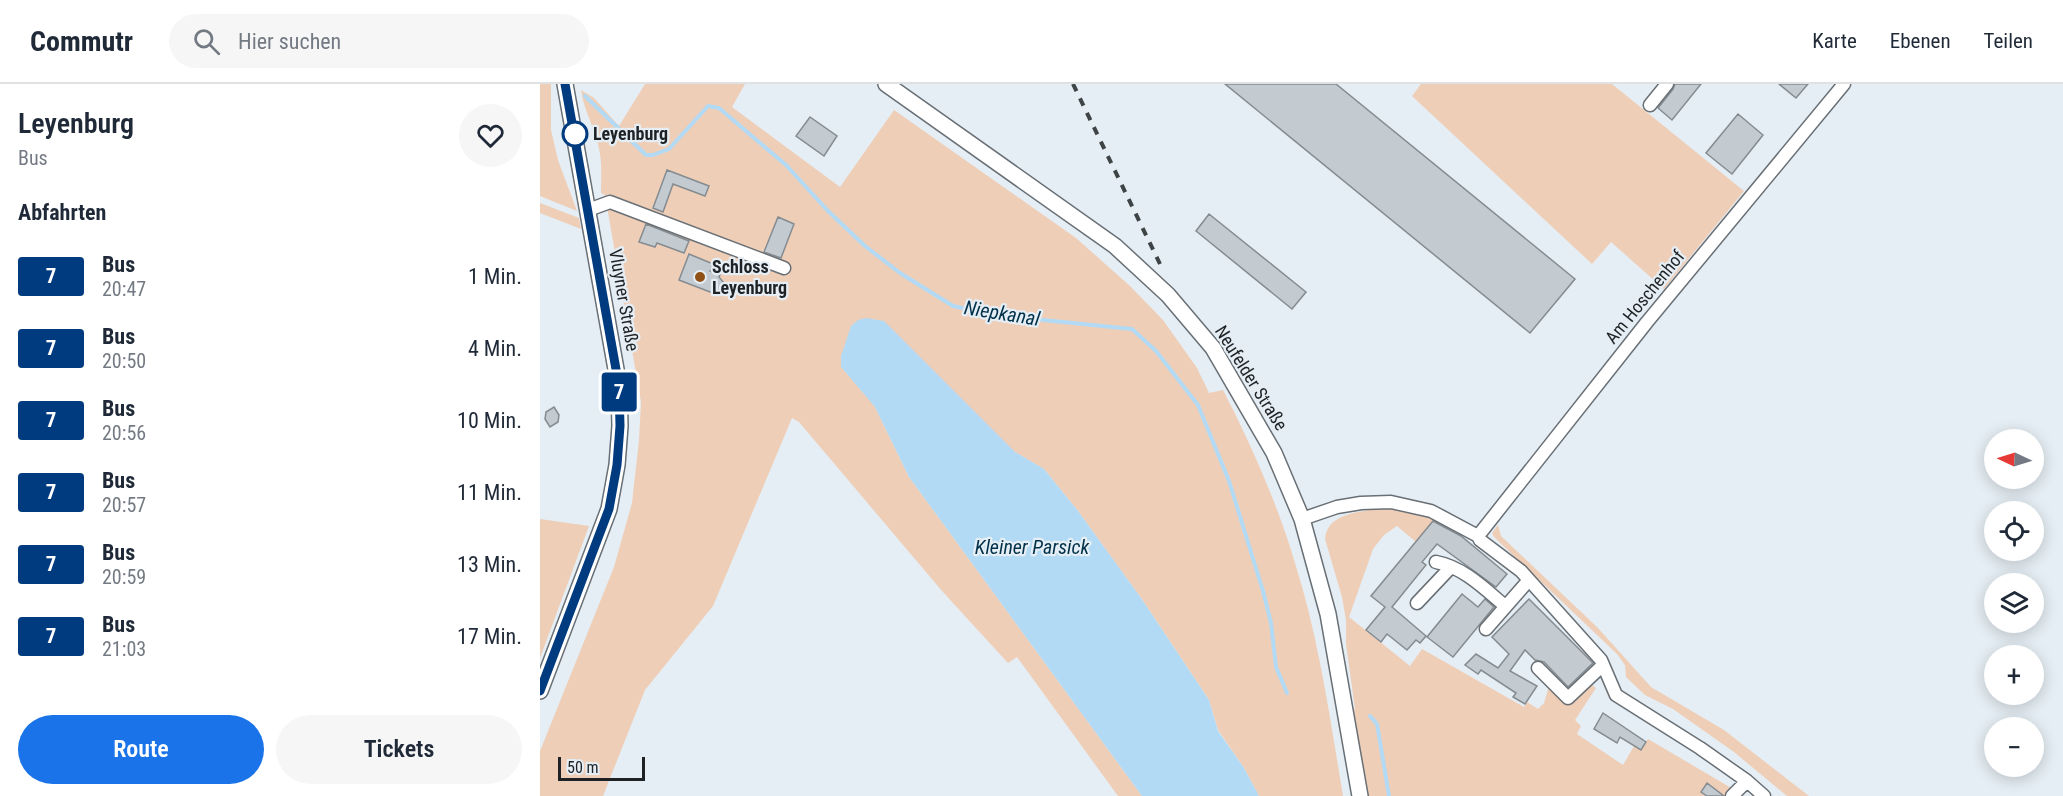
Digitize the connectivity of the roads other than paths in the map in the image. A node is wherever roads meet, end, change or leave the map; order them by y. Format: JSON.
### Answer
{"nodes":[{"id":1,"x":565,"y":84,"type":"edge"},
{"id":2,"x":886,"y":84,"type":"edge"},
{"id":3,"x":1667,"y":84,"type":"edge"},
{"id":4,"x":1844,"y":84,"type":"edge"},
{"id":5,"x":1650,"y":105,"type":"dead end"},
{"id":6,"x":588,"y":210,"type":"junction"},
{"id":7,"x":784,"y":268,"type":"dead end"},
{"id":8,"x":1302,"y":519,"type":"junction"},
{"id":9,"x":1478,"y":536,"type":"junction"},
{"id":10,"x":1436,"y":562,"type":"dead end"},
{"id":11,"x":1451,"y":567,"type":"junction"},
{"id":12,"x":1529,"y":580,"type":"junction"},
{"id":13,"x":1418,"y":603,"type":"dead end"},
{"id":14,"x":1505,"y":606,"type":"junction"},
{"id":15,"x":1485,"y":629,"type":"dead end"},
{"id":16,"x":1603,"y":665,"type":"junction"},
{"id":17,"x":1538,"y":668,"type":"dead end"},
{"id":18,"x":540,"y":691,"type":"edge"},
{"id":19,"x":1747,"y":781,"type":"junction"},
{"id":20,"x":1360,"y":796,"type":"edge"},
{"id":21,"x":1732,"y":796,"type":"edge"},
{"id":22,"x":1764,"y":796,"type":"edge"}],
"edges":[{"from":1,"to":6,"type":"main road","name":"Vluyner Straße"},
{"from":2,"to":8,"type":"main road","name":"Neufelder Straße"},
{"from":3,"to":5,"type":"street"},
{"from":4,"to":9,"type":"street","name":"Am Hoschenhof"},
{"from":6,"to":7,"type":"street"},
{"from":6,"to":18,"type":"main road","name":"Vluyner Straße"},
{"from":8,"to":9,"type":"street"},
{"from":8,"to":20,"type":"main road","name":"Neufelder Straße"},
{"from":9,"to":12,"type":"street"},
{"from":10,"to":11,"type":"street"},
{"from":11,"to":13,"type":"street"},
{"from":11,"to":14,"type":"street"},
{"from":12,"to":14,"type":"street"},
{"from":12,"to":16,"type":"street"},
{"from":14,"to":15,"type":"street"},
{"from":16,"to":17,"type":"street"},
{"from":16,"to":19,"type":"street"},
{"from":19,"to":21,"type":"street"},
{"from":19,"to":22,"type":"street"}]}
